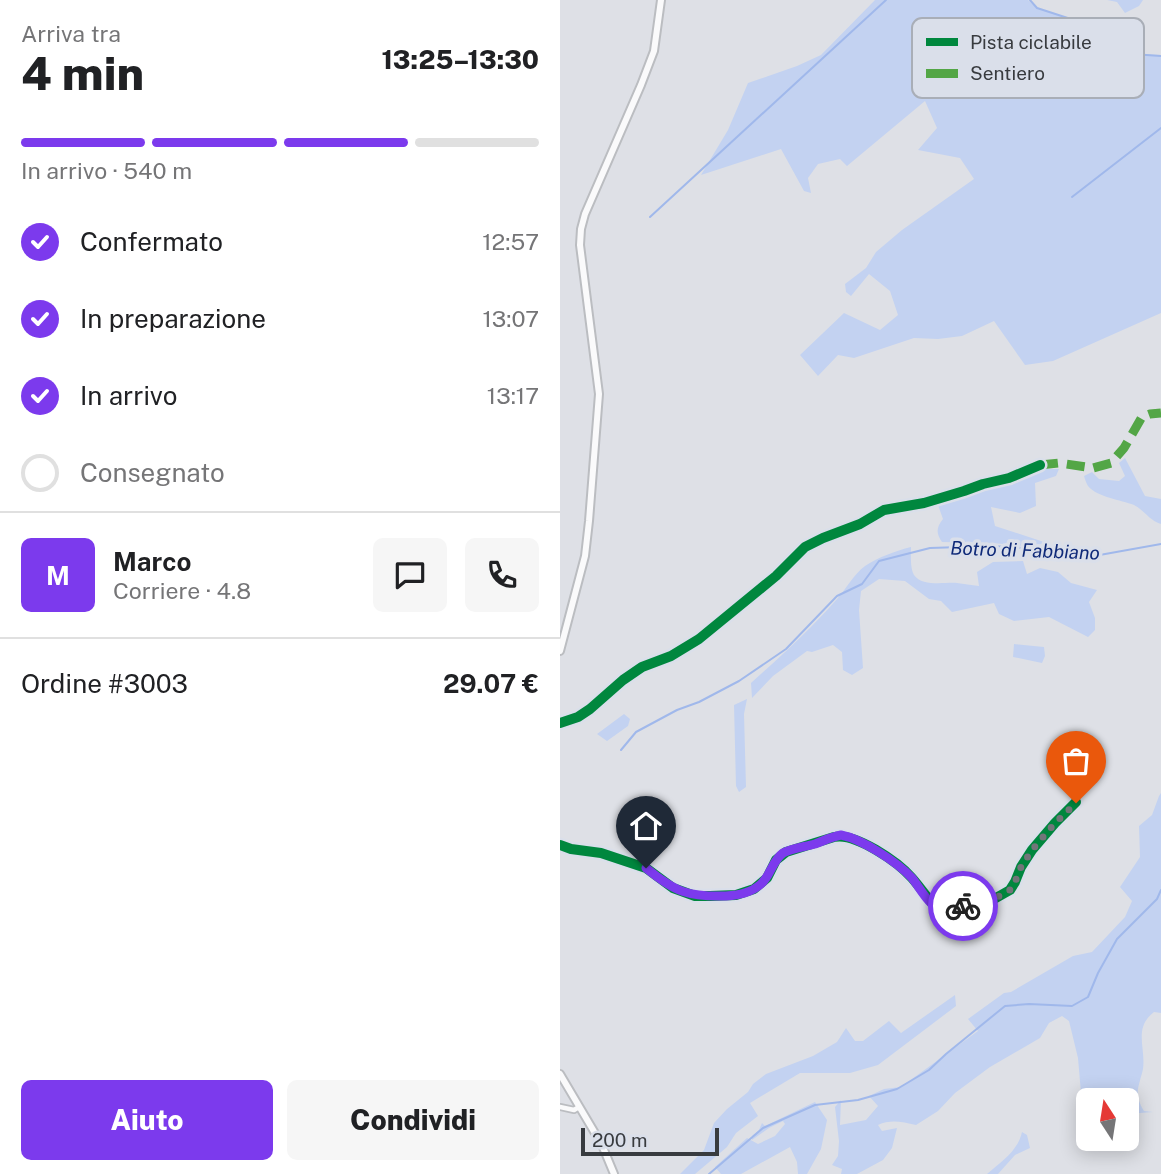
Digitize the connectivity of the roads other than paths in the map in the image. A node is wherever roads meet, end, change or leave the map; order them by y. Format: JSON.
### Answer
{"nodes":[{"id":1,"x":661,"y":0,"type":"edge"},
{"id":2,"x":1040,"y":465,"type":"dead end"},
{"id":3,"x":560,"y":650,"type":"edge"},
{"id":4,"x":560,"y":723,"type":"edge"},
{"id":5,"x":1076,"y":803,"type":"dead end"},
{"id":6,"x":560,"y":845,"type":"edge"},
{"id":7,"x":560,"y":1074,"type":"edge"},
{"id":8,"x":560,"y":1107,"type":"edge"},
{"id":9,"x":579,"y":1107,"type":"junction"},
{"id":10,"x":614,"y":1174,"type":"edge"}],
"edges":[{"from":1,"to":3,"type":"main road"},
{"from":2,"to":4,"type":"street"},
{"from":5,"to":6,"type":"street"},
{"from":7,"to":9,"type":"main road"},
{"from":8,"to":9,"type":"street"},
{"from":9,"to":10,"type":"main road"}]}
